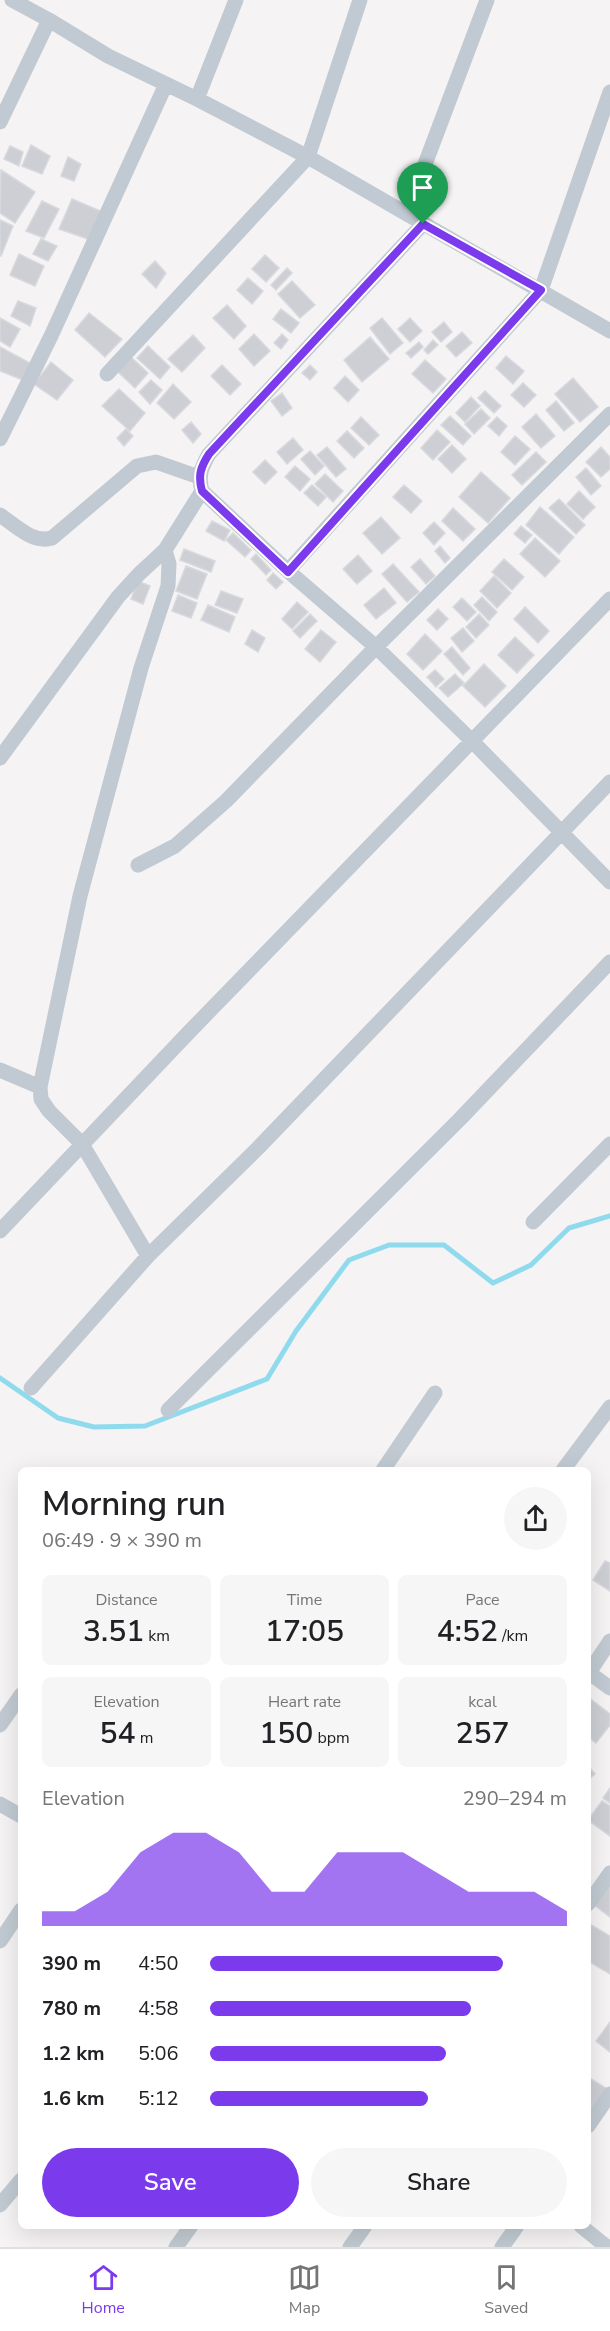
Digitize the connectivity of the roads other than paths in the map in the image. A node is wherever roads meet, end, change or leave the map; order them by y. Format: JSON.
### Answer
{"nodes":[{"id":1,"x":12,"y":0,"type":"edge"},
{"id":2,"x":236,"y":0,"type":"edge"},
{"id":3,"x":360,"y":0,"type":"edge"},
{"id":4,"x":487,"y":0,"type":"edge"},
{"id":5,"x":49,"y":20,"type":"junction"},
{"id":6,"x":166,"y":84,"type":"junction"},
{"id":7,"x":610,"y":92,"type":"edge"},
{"id":8,"x":197,"y":99,"type":"junction"},
{"id":9,"x":0,"y":122,"type":"edge"},
{"id":10,"x":308,"y":157,"type":"junction"},
{"id":11,"x":407,"y":212,"type":"junction"},
{"id":12,"x":423,"y":224,"type":"junction"},
{"id":13,"x":541,"y":290,"type":"junction"},
{"id":14,"x":610,"y":331,"type":"edge"},
{"id":15,"x":107,"y":374,"type":"dead end"},
{"id":16,"x":610,"y":414,"type":"edge"},
{"id":17,"x":0,"y":439,"type":"edge"},
{"id":18,"x":200,"y":484,"type":"junction"},
{"id":19,"x":0,"y":515,"type":"edge"},
{"id":20,"x":165,"y":550,"type":"junction"},
{"id":21,"x":288,"y":572,"type":"junction"},
{"id":22,"x":610,"y":599,"type":"edge"},
{"id":23,"x":376,"y":647,"type":"junction"},
{"id":24,"x":472,"y":741,"type":"junction"},
{"id":25,"x":0,"y":758,"type":"edge"},
{"id":26,"x":610,"y":782,"type":"edge"},
{"id":27,"x":561,"y":833,"type":"junction"},
{"id":28,"x":138,"y":865,"type":"dead end"},
{"id":29,"x":610,"y":882,"type":"edge"},
{"id":30,"x":610,"y":962,"type":"edge"},
{"id":31,"x":0,"y":1070,"type":"edge"},
{"id":32,"x":40,"y":1087,"type":"junction"},
{"id":33,"x":82,"y":1144,"type":"junction"},
{"id":34,"x":610,"y":1144,"type":"edge"},
{"id":35,"x":532,"y":1222,"type":"dead end"},
{"id":36,"x":0,"y":1231,"type":"edge"},
{"id":37,"x":148,"y":1256,"type":"junction"},
{"id":38,"x":31,"y":1388,"type":"dead end"},
{"id":39,"x":435,"y":1393,"type":"dead end"},
{"id":40,"x":610,"y":1407,"type":"edge"},
{"id":41,"x":168,"y":1410,"type":"dead end"},
{"id":42,"x":385,"y":1467,"type":"edge"},
{"id":43,"x":565,"y":1467,"type":"edge"},
{"id":44,"x":610,"y":1641,"type":"edge"},
{"id":45,"x":591,"y":1669,"type":"edge"},
{"id":46,"x":591,"y":1675,"type":"edge"},
{"id":47,"x":610,"y":1688,"type":"edge"},
{"id":48,"x":18,"y":1699,"type":"edge"},
{"id":49,"x":0,"y":1725,"type":"edge"},
{"id":50,"x":0,"y":1804,"type":"edge"},
{"id":51,"x":18,"y":1814,"type":"edge"},
{"id":52,"x":610,"y":1873,"type":"edge"},
{"id":53,"x":591,"y":1900,"type":"edge"},
{"id":54,"x":18,"y":1914,"type":"edge"},
{"id":55,"x":0,"y":1941,"type":"edge"},
{"id":56,"x":610,"y":2094,"type":"edge"},
{"id":57,"x":591,"y":2122,"type":"edge"},
{"id":58,"x":18,"y":2184,"type":"edge"},
{"id":59,"x":0,"y":2205,"type":"edge"},
{"id":60,"x":189,"y":2229,"type":"edge"},
{"id":61,"x":363,"y":2229,"type":"edge"},
{"id":62,"x":515,"y":2229,"type":"edge"},
{"id":63,"x":585,"y":2229,"type":"edge"},
{"id":64,"x":176,"y":2247,"type":"edge"},
{"id":65,"x":350,"y":2247,"type":"edge"},
{"id":66,"x":502,"y":2247,"type":"edge"},
{"id":67,"x":607,"y":2247,"type":"edge"}],
"edges":[{"from":1,"to":5,"type":"street"},
{"from":2,"to":8,"type":"street"},
{"from":3,"to":10,"type":"street"},
{"from":4,"to":11,"type":"street"},
{"from":5,"to":6,"type":"street"},
{"from":5,"to":9,"type":"street"},
{"from":6,"to":8,"type":"street"},
{"from":6,"to":17,"type":"street"},
{"from":7,"to":13,"type":"street"},
{"from":8,"to":10,"type":"street"},
{"from":10,"to":11,"type":"street"},
{"from":10,"to":15,"type":"street"},
{"from":11,"to":12,"type":"street"},
{"from":12,"to":13,"type":"street"},
{"from":12,"to":18,"type":"street"},
{"from":13,"to":14,"type":"street"},
{"from":13,"to":21,"type":"street"},
{"from":16,"to":23,"type":"street"},
{"from":18,"to":19,"type":"street"},
{"from":18,"to":20,"type":"street"},
{"from":18,"to":21,"type":"street"},
{"from":20,"to":25,"type":"street"},
{"from":20,"to":32,"type":"street"},
{"from":21,"to":23,"type":"street"},
{"from":22,"to":24,"type":"street"},
{"from":23,"to":24,"type":"street"},
{"from":23,"to":28,"type":"street"},
{"from":24,"to":27,"type":"street"},
{"from":24,"to":33,"type":"street"},
{"from":26,"to":27,"type":"street"},
{"from":27,"to":29,"type":"street"},
{"from":27,"to":37,"type":"street"},
{"from":30,"to":41,"type":"street"},
{"from":31,"to":32,"type":"street"},
{"from":32,"to":33,"type":"street"},
{"from":33,"to":36,"type":"street"},
{"from":33,"to":37,"type":"street"},
{"from":34,"to":35,"type":"street"},
{"from":37,"to":38,"type":"street"},
{"from":39,"to":42,"type":"street"},
{"from":40,"to":43,"type":"street"},
{"from":44,"to":45,"type":"street"},
{"from":46,"to":47,"type":"street"},
{"from":48,"to":49,"type":"street"},
{"from":50,"to":51,"type":"street"},
{"from":52,"to":53,"type":"street"},
{"from":54,"to":55,"type":"street"},
{"from":56,"to":57,"type":"street"},
{"from":58,"to":59,"type":"street"},
{"from":60,"to":64,"type":"street"},
{"from":61,"to":65,"type":"street"},
{"from":62,"to":66,"type":"street"},
{"from":63,"to":67,"type":"street"}]}
